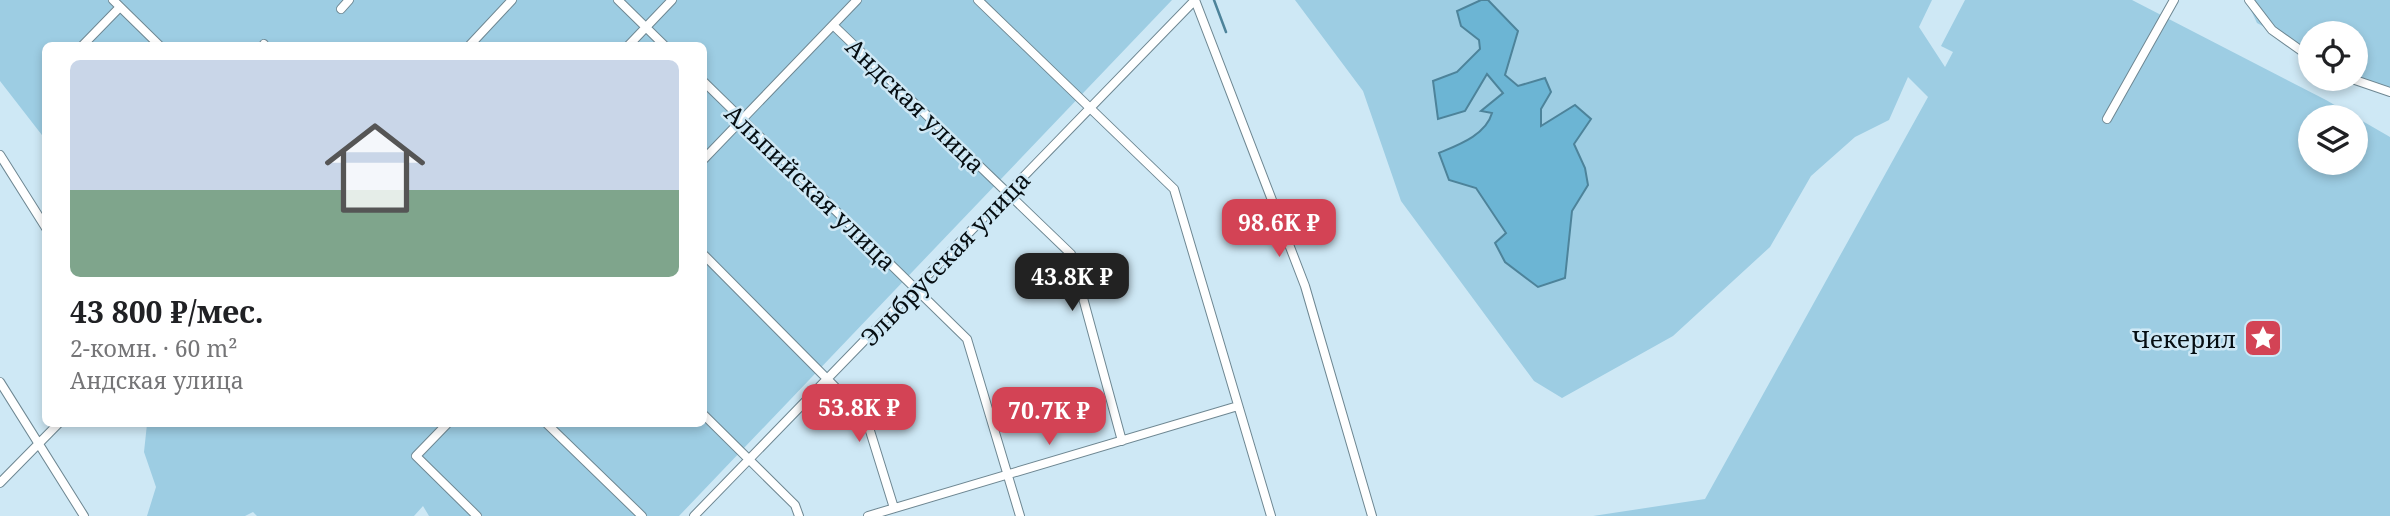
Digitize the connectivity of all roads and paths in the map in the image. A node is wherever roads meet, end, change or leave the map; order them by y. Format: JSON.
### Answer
{"nodes":[{"id":1,"x":113,"y":0,"type":"edge"},
{"id":2,"x":349,"y":0,"type":"edge"},
{"id":3,"x":512,"y":0,"type":"edge"},
{"id":4,"x":618,"y":0,"type":"edge"},
{"id":5,"x":672,"y":0,"type":"edge"},
{"id":6,"x":857,"y":0,"type":"edge"},
{"id":7,"x":978,"y":0,"type":"edge"},
{"id":8,"x":1195,"y":0,"type":"edge"},
{"id":9,"x":2174,"y":0,"type":"edge"},
{"id":10,"x":2249,"y":0,"type":"edge"},
{"id":11,"x":120,"y":7,"type":"junction"},
{"id":12,"x":341,"y":9,"type":"dead end"},
{"id":13,"x":833,"y":25,"type":"junction"},
{"id":14,"x":646,"y":27,"type":"junction"},
{"id":15,"x":86,"y":42,"type":"edge"},
{"id":16,"x":156,"y":42,"type":"edge"},
{"id":17,"x":473,"y":42,"type":"edge"},
{"id":18,"x":632,"y":42,"type":"edge"},
{"id":19,"x":661,"y":42,"type":"edge"},
{"id":20,"x":2298,"y":48,"type":"edge"},
{"id":21,"x":707,"y":85,"type":"edge"},
{"id":22,"x":2368,"y":86,"type":"edge"},
{"id":23,"x":2368,"y":87,"type":"edge"},
{"id":24,"x":2390,"y":92,"type":"edge"},
{"id":25,"x":2390,"y":98,"type":"edge"},
{"id":26,"x":1090,"y":111,"type":"junction"},
{"id":27,"x":742,"y":119,"type":"junction"},
{"id":28,"x":2107,"y":119,"type":"dead end"},
{"id":29,"x":0,"y":155,"type":"edge"},
{"id":30,"x":707,"y":156,"type":"edge"},
{"id":31,"x":1007,"y":194,"type":"junction"},
{"id":32,"x":42,"y":222,"type":"edge"},
{"id":33,"x":707,"y":258,"type":"edge"},
{"id":34,"x":915,"y":287,"type":"junction"},
{"id":35,"x":828,"y":378,"type":"junction"},
{"id":36,"x":0,"y":382,"type":"edge"},
{"id":37,"x":1238,"y":406,"type":"junction"},
{"id":38,"x":707,"y":418,"type":"edge"},
{"id":39,"x":55,"y":427,"type":"edge"},
{"id":40,"x":444,"y":427,"type":"edge"},
{"id":41,"x":550,"y":427,"type":"edge"},
{"id":42,"x":1122,"y":441,"type":"junction"},
{"id":43,"x":38,"y":443,"type":"junction"},
{"id":44,"x":749,"y":460,"type":"junction"},
{"id":45,"x":1008,"y":474,"type":"junction"},
{"id":46,"x":0,"y":483,"type":"edge"},
{"id":47,"x":894,"y":508,"type":"junction"},
{"id":48,"x":84,"y":516,"type":"edge"},
{"id":49,"x":477,"y":516,"type":"edge"},
{"id":50,"x":642,"y":516,"type":"edge"},
{"id":51,"x":694,"y":516,"type":"edge"},
{"id":52,"x":799,"y":516,"type":"edge"},
{"id":53,"x":868,"y":516,"type":"edge"},
{"id":54,"x":1020,"y":516,"type":"edge"},
{"id":55,"x":1271,"y":516,"type":"edge"},
{"id":56,"x":1372,"y":516,"type":"edge"}],
"edges":[{"from":1,"to":11,"type":"street"},
{"from":2,"to":12,"type":"street"},
{"from":3,"to":17,"type":"street"},
{"from":4,"to":14,"type":"street"},
{"from":5,"to":14,"type":"street"},
{"from":6,"to":13,"type":"street"},
{"from":7,"to":26,"type":"street"},
{"from":8,"to":26,"type":"street","name":"Эльбрусская улица"},
{"from":8,"to":56,"type":"street"},
{"from":9,"to":28,"type":"street"},
{"from":10,"to":20,"type":"street"},
{"from":11,"to":15,"type":"street"},
{"from":11,"to":16,"type":"street"},
{"from":13,"to":27,"type":"street"},
{"from":13,"to":31,"type":"street","name":"Андская улица"},
{"from":14,"to":18,"type":"street"},
{"from":14,"to":19,"type":"street"},
{"from":21,"to":27,"type":"street","name":"Альпийская улица"},
{"from":22,"to":24,"type":"street"},
{"from":23,"to":25,"type":"street"},
{"from":26,"to":31,"type":"street","name":"Эльбрусская улица"},
{"from":26,"to":37,"type":"street"},
{"from":27,"to":30,"type":"street"},
{"from":27,"to":34,"type":"street","name":"Альпийская улица"},
{"from":29,"to":32,"type":"street"},
{"from":31,"to":34,"type":"street","name":"Эльбрусская улица"},
{"from":31,"to":42,"type":"street","name":"Андская улица"},
{"from":33,"to":35,"type":"street"},
{"from":34,"to":35,"type":"street","name":"Эльбрусская улица"},
{"from":34,"to":45,"type":"street","name":"Альпийская улица"},
{"from":35,"to":44,"type":"street","name":"Эльбрусская улица"},
{"from":35,"to":47,"type":"street"},
{"from":36,"to":43,"type":"street"},
{"from":37,"to":42,"type":"street"},
{"from":37,"to":55,"type":"street"},
{"from":38,"to":44,"type":"street"},
{"from":39,"to":43,"type":"street"},
{"from":40,"to":49,"type":"street"},
{"from":41,"to":50,"type":"street"},
{"from":42,"to":45,"type":"street"},
{"from":43,"to":46,"type":"street"},
{"from":43,"to":48,"type":"street"},
{"from":44,"to":51,"type":"street","name":"Эльбрусская улица"},
{"from":44,"to":52,"type":"street"},
{"from":45,"to":47,"type":"street"},
{"from":45,"to":54,"type":"street","name":"Альпийская улица"},
{"from":47,"to":53,"type":"street"}]}
